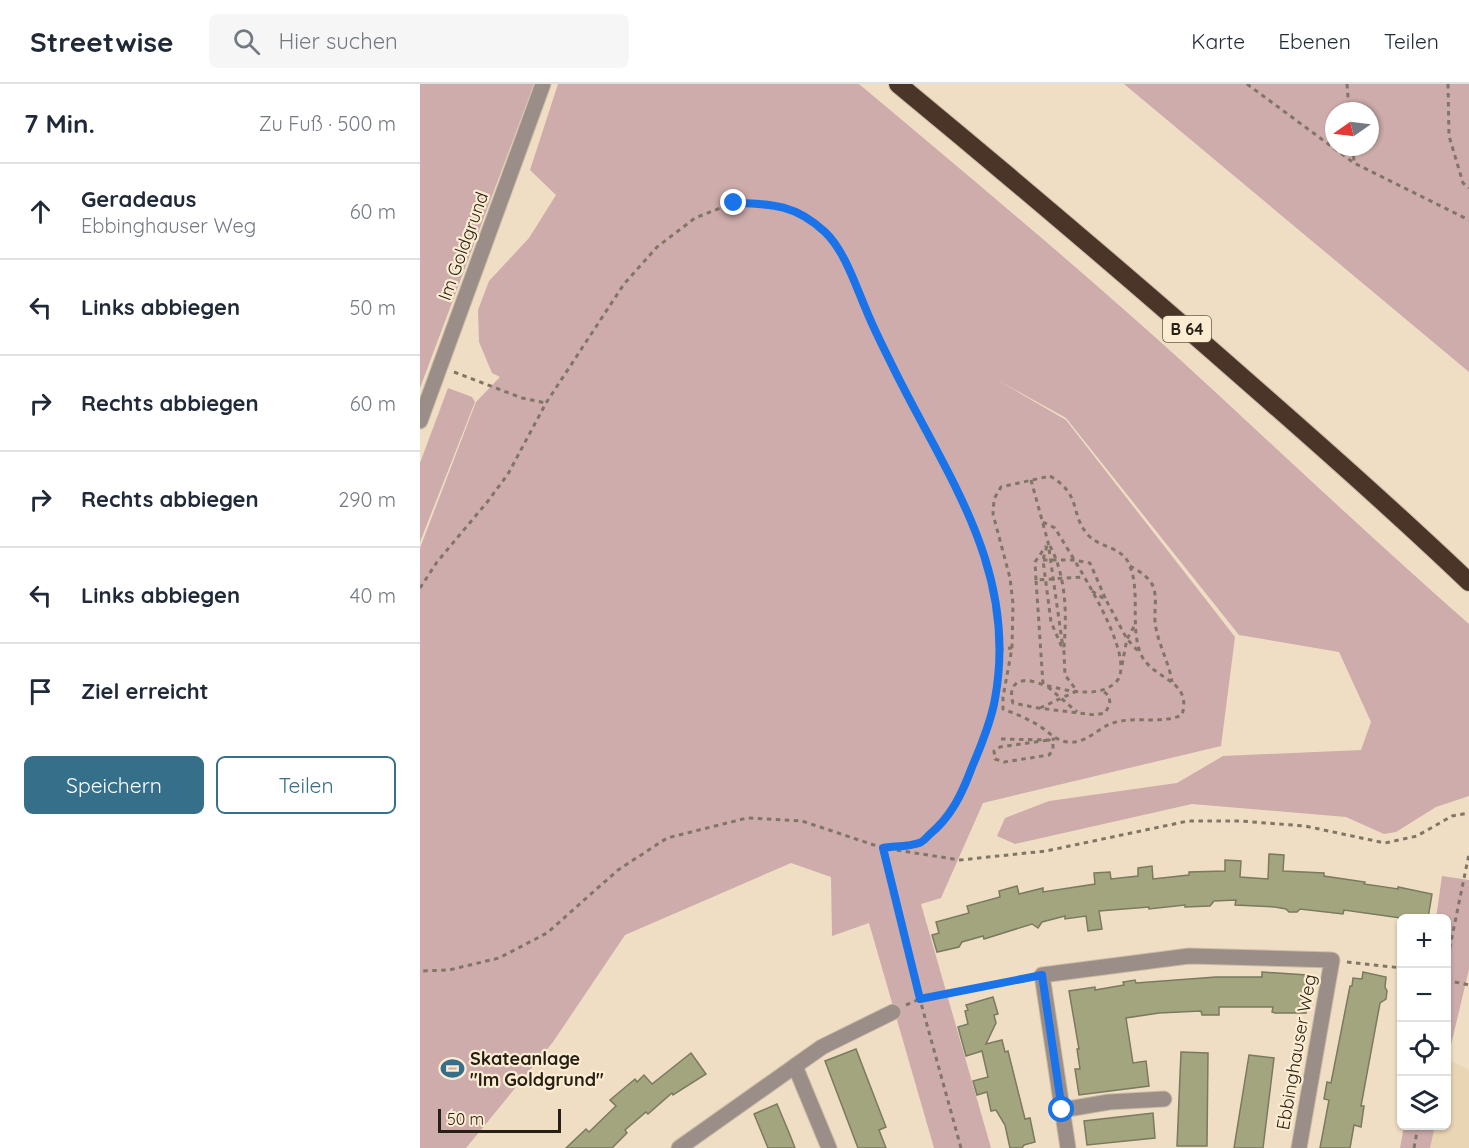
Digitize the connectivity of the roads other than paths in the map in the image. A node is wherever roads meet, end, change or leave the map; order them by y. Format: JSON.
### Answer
{"nodes":[{"id":1,"x":543,"y":84,"type":"edge"},
{"id":2,"x":898,"y":84,"type":"edge"},
{"id":3,"x":420,"y":421,"type":"edge"},
{"id":4,"x":1469,"y":582,"type":"edge"},
{"id":5,"x":893,"y":1012,"type":"road end"},
{"id":6,"x":795,"y":1066,"type":"junction"},
{"id":7,"x":1164,"y":1099,"type":"dead end"},
{"id":8,"x":1062,"y":1110,"type":"junction"},
{"id":9,"x":679,"y":1148,"type":"edge"},
{"id":10,"x":829,"y":1148,"type":"edge"},
{"id":11,"x":1068,"y":1148,"type":"edge"},
{"id":12,"x":1299,"y":1148,"type":"edge"}],
"edges":[{"from":1,"to":3,"type":"street","name":"Im Goldgrund"},
{"from":2,"to":4,"type":"highway","number":"B 64"},
{"from":5,"to":6,"type":"street"},
{"from":6,"to":9,"type":"street"},
{"from":6,"to":10,"type":"street"},
{"from":7,"to":8,"type":"street"},
{"from":8,"to":11,"type":"street"},
{"from":8,"to":12,"type":"street","name":"Ebbinghauser Weg"}]}
